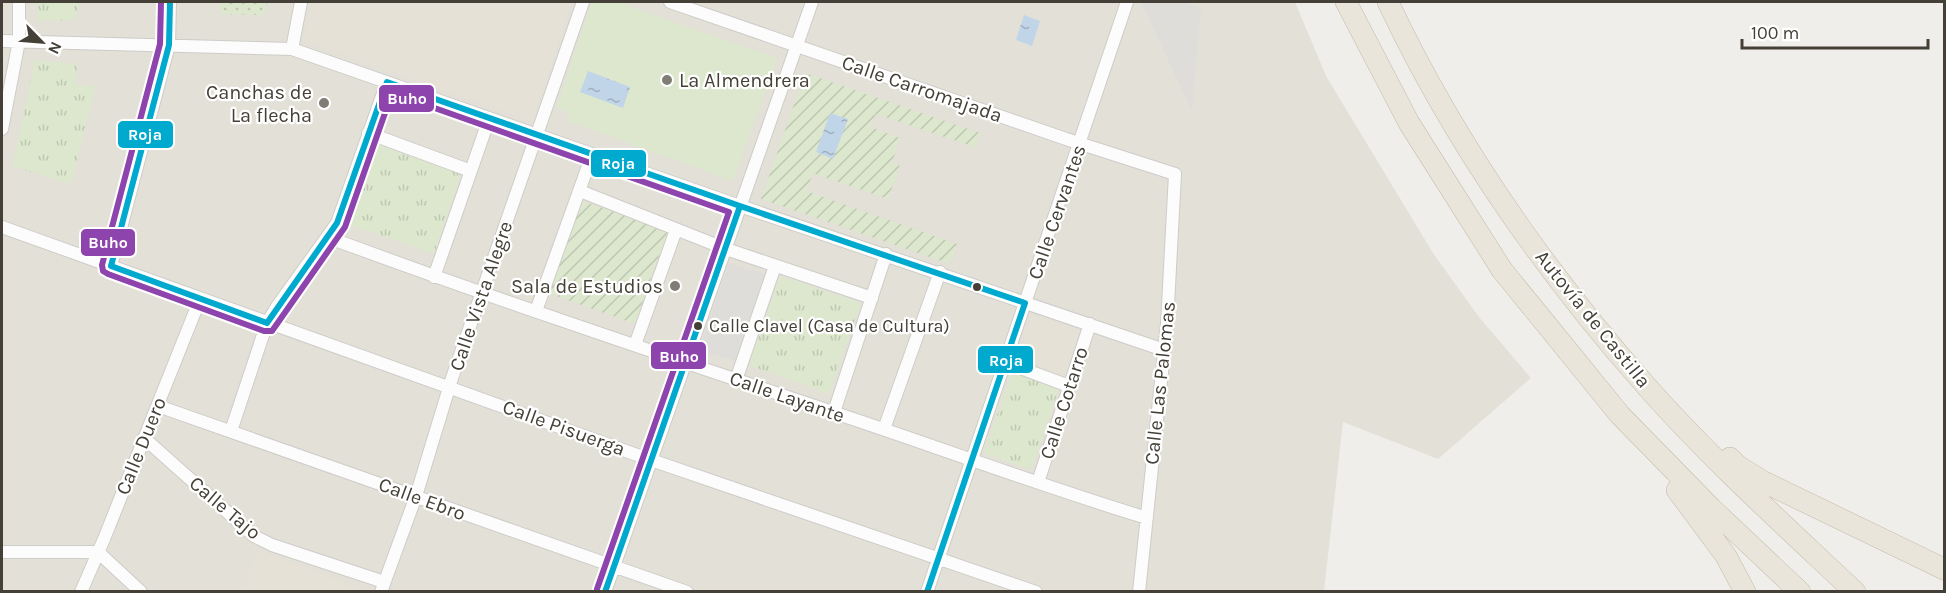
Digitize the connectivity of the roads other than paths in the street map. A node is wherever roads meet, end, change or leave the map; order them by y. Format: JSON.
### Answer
{"nodes":[{"id":1,"x":19,"y":2,"type":"edge"},
{"id":2,"x":170,"y":2,"type":"edge"},
{"id":3,"x":300,"y":2,"type":"edge"},
{"id":4,"x":583,"y":2,"type":"edge"},
{"id":5,"x":670,"y":2,"type":"edge"},
{"id":6,"x":812,"y":2,"type":"edge"},
{"id":7,"x":1127,"y":2,"type":"edge"},
{"id":8,"x":1346,"y":2,"type":"edge"},
{"id":9,"x":1388,"y":2,"type":"edge"},
{"id":10,"x":2,"y":41,"type":"edge"},
{"id":11,"x":19,"y":41,"type":"junction"},
{"id":12,"x":169,"y":45,"type":"junction"},
{"id":13,"x":797,"y":47,"type":"junction"},
{"id":14,"x":292,"y":49,"type":"junction"},
{"id":15,"x":387,"y":82,"type":"junction"},
{"id":16,"x":489,"y":118,"type":"junction"},
{"id":17,"x":2,"y":129,"type":"edge"},
{"id":18,"x":368,"y":133,"type":"junction"},
{"id":19,"x":536,"y":135,"type":"junction"},
{"id":20,"x":1080,"y":144,"type":"junction"},
{"id":21,"x":592,"y":155,"type":"junction"},
{"id":22,"x":471,"y":171,"type":"junction"},
{"id":23,"x":1175,"y":174,"type":"joint"},
{"id":24,"x":580,"y":191,"type":"junction"},
{"id":25,"x":740,"y":206,"type":"junction"},
{"id":26,"x":2,"y":227,"type":"edge"},
{"id":27,"x":675,"y":230,"type":"junction"},
{"id":28,"x":327,"y":237,"type":"junction"},
{"id":29,"x":726,"y":249,"type":"junction"},
{"id":30,"x":886,"y":254,"type":"junction"},
{"id":31,"x":111,"y":266,"type":"junction"},
{"id":32,"x":775,"y":266,"type":"junction"},
{"id":33,"x":940,"y":272,"type":"junction"},
{"id":34,"x":434,"y":277,"type":"junction"},
{"id":35,"x":482,"y":293,"type":"junction"},
{"id":36,"x":872,"y":298,"type":"junction"},
{"id":37,"x":200,"y":299,"type":"junction"},
{"id":38,"x":1025,"y":303,"type":"junction"},
{"id":39,"x":536,"y":311,"type":"junction"},
{"id":40,"x":267,"y":323,"type":"junction"},
{"id":41,"x":1090,"y":324,"type":"junction"},
{"id":42,"x":635,"y":345,"type":"junction"},
{"id":43,"x":1164,"y":350,"type":"junction"},
{"id":44,"x":1004,"y":362,"type":"junction"},
{"id":45,"x":685,"y":363,"type":"junction"},
{"id":46,"x":736,"y":380,"type":"junction"},
{"id":47,"x":1069,"y":386,"type":"junction"},
{"id":48,"x":450,"y":388,"type":"junction"},
{"id":49,"x":1654,"y":395,"type":"junction"},
{"id":50,"x":158,"y":406,"type":"junction"},
{"id":51,"x":834,"y":412,"type":"junction"},
{"id":52,"x":1620,"y":415,"type":"junction"},
{"id":53,"x":884,"y":429,"type":"junction"},
{"id":54,"x":231,"y":431,"type":"junction"},
{"id":55,"x":144,"y":438,"type":"junction"},
{"id":56,"x":651,"y":460,"type":"junction"},
{"id":57,"x":970,"y":461,"type":"junction"},
{"id":58,"x":1038,"y":482,"type":"junction"},
{"id":59,"x":416,"y":496,"type":"junction"},
{"id":60,"x":1147,"y":518,"type":"junction"},
{"id":61,"x":2,"y":552,"type":"edge"},
{"id":62,"x":98,"y":552,"type":"junction"},
{"id":63,"x":938,"y":559,"type":"junction"},
{"id":64,"x":614,"y":567,"type":"junction"},
{"id":65,"x":1944,"y":568,"type":"edge"},
{"id":66,"x":382,"y":587,"type":"edge"},
{"id":67,"x":81,"y":591,"type":"edge"},
{"id":68,"x":141,"y":591,"type":"edge"},
{"id":69,"x":605,"y":591,"type":"edge"},
{"id":70,"x":687,"y":591,"type":"edge"},
{"id":71,"x":927,"y":591,"type":"edge"},
{"id":72,"x":1036,"y":591,"type":"edge"},
{"id":73,"x":1138,"y":591,"type":"edge"},
{"id":74,"x":1745,"y":591,"type":"edge"},
{"id":75,"x":1800,"y":591,"type":"edge"},
{"id":76,"x":1855,"y":591,"type":"edge"}],
"edges":[{"from":1,"to":11,"type":"street"},
{"from":2,"to":12,"type":"street"},
{"from":3,"to":14,"type":"street"},
{"from":4,"to":19,"type":"street","name":"Calle Vista Alegre"},
{"from":5,"to":13,"type":"street","name":"Calle Carromajada"},
{"from":6,"to":13,"type":"street"},
{"from":7,"to":20,"type":"street","name":"Calle Cervantes"},
{"from":8,"to":52,"type":"highway","name":"Autovía de Castilla"},
{"from":9,"to":49,"type":"highway","name":"Autovía de Castilla"},
{"from":10,"to":11,"type":"street"},
{"from":11,"to":12,"type":"street"},
{"from":11,"to":17,"type":"street"},
{"from":12,"to":14,"type":"street"},
{"from":12,"to":31,"type":"street"},
{"from":13,"to":20,"type":"street","name":"Calle Carromajada"},
{"from":13,"to":25,"type":"street"},
{"from":14,"to":15,"type":"street"},
{"from":15,"to":16,"type":"street"},
{"from":15,"to":18,"type":"street"},
{"from":16,"to":19,"type":"street"},
{"from":16,"to":22,"type":"street"},
{"from":18,"to":22,"type":"street"},
{"from":18,"to":28,"type":"street"},
{"from":19,"to":21,"type":"street"},
{"from":19,"to":35,"type":"street","name":"Calle Vista Alegre"},
{"from":20,"to":23,"type":"street","name":"Calle Carromajada"},
{"from":20,"to":38,"type":"street","name":"Calle Cervantes"},
{"from":21,"to":24,"type":"street"},
{"from":21,"to":25,"type":"street"},
{"from":22,"to":34,"type":"street"},
{"from":23,"to":43,"type":"street","name":"Calle Las Palomas"},
{"from":24,"to":27,"type":"street"},
{"from":24,"to":39,"type":"street"},
{"from":25,"to":29,"type":"street"},
{"from":25,"to":30,"type":"street"},
{"from":26,"to":31,"type":"street","name":"Calle Pisuerga"},
{"from":27,"to":29,"type":"street"},
{"from":27,"to":42,"type":"street"},
{"from":28,"to":34,"type":"street","name":"Calle Layante"},
{"from":28,"to":40,"type":"street"},
{"from":29,"to":32,"type":"street"},
{"from":29,"to":45,"type":"street"},
{"from":30,"to":33,"type":"street"},
{"from":30,"to":36,"type":"street"},
{"from":31,"to":37,"type":"street","name":"Calle Pisuerga"},
{"from":32,"to":36,"type":"street"},
{"from":32,"to":46,"type":"street"},
{"from":33,"to":38,"type":"street"},
{"from":33,"to":53,"type":"street"},
{"from":34,"to":35,"type":"street","name":"Calle Layante"},
{"from":35,"to":39,"type":"street","name":"Calle Layante"},
{"from":35,"to":48,"type":"street","name":"Calle Vista Alegre"},
{"from":36,"to":51,"type":"street"},
{"from":37,"to":40,"type":"street","name":"Calle Pisuerga"},
{"from":37,"to":50,"type":"street","name":"Calle Duero"},
{"from":38,"to":41,"type":"street"},
{"from":38,"to":44,"type":"street","name":"Calle Cervantes"},
{"from":39,"to":42,"type":"street","name":"Calle Layante"},
{"from":40,"to":48,"type":"street","name":"Calle Pisuerga"},
{"from":40,"to":54,"type":"street"},
{"from":41,"to":43,"type":"street"},
{"from":41,"to":47,"type":"street","name":"Calle Cotarro"},
{"from":42,"to":45,"type":"street","name":"Calle Layante"},
{"from":43,"to":60,"type":"street","name":"Calle Las Palomas"},
{"from":44,"to":47,"type":"street"},
{"from":44,"to":57,"type":"street","name":"Calle Cervantes"},
{"from":45,"to":46,"type":"street","name":"Calle Layante"},
{"from":45,"to":56,"type":"street"},
{"from":46,"to":51,"type":"street","name":"Calle Layante"},
{"from":47,"to":58,"type":"street","name":"Calle Cotarro"},
{"from":48,"to":56,"type":"street","name":"Calle Pisuerga"},
{"from":48,"to":59,"type":"street","name":"Calle Vista Alegre"},
{"from":49,"to":65,"type":"highway"},
{"from":49,"to":76,"type":"highway","name":"Autovía de Castilla"},
{"from":50,"to":54,"type":"street","name":"Calle Ebro"},
{"from":50,"to":55,"type":"street","name":"Calle Duero"},
{"from":51,"to":53,"type":"street","name":"Calle Layante"},
{"from":52,"to":74,"type":"highway"},
{"from":52,"to":75,"type":"highway","name":"Autovía de Castilla"},
{"from":53,"to":57,"type":"street","name":"Calle Layante"},
{"from":54,"to":59,"type":"street","name":"Calle Ebro"},
{"from":55,"to":62,"type":"street","name":"Calle Duero"},
{"from":55,"to":66,"type":"street","name":"Calle Tajo"},
{"from":56,"to":63,"type":"street","name":"Calle Pisuerga"},
{"from":56,"to":64,"type":"street"},
{"from":57,"to":58,"type":"street","name":"Calle Layante"},
{"from":57,"to":63,"type":"street","name":"Calle Cervantes"},
{"from":58,"to":60,"type":"street","name":"Calle Layante"},
{"from":59,"to":64,"type":"street","name":"Calle Ebro"},
{"from":59,"to":66,"type":"street","name":"Calle Vista Alegre"},
{"from":60,"to":73,"type":"street","name":"Calle Las Palomas"},
{"from":61,"to":62,"type":"street"},
{"from":62,"to":67,"type":"street","name":"Calle Duero"},
{"from":62,"to":68,"type":"street"},
{"from":63,"to":71,"type":"street","name":"Calle Cervantes"},
{"from":63,"to":72,"type":"street","name":"Calle Pisuerga"},
{"from":64,"to":69,"type":"street"},
{"from":64,"to":70,"type":"street","name":"Calle Ebro"}]}
